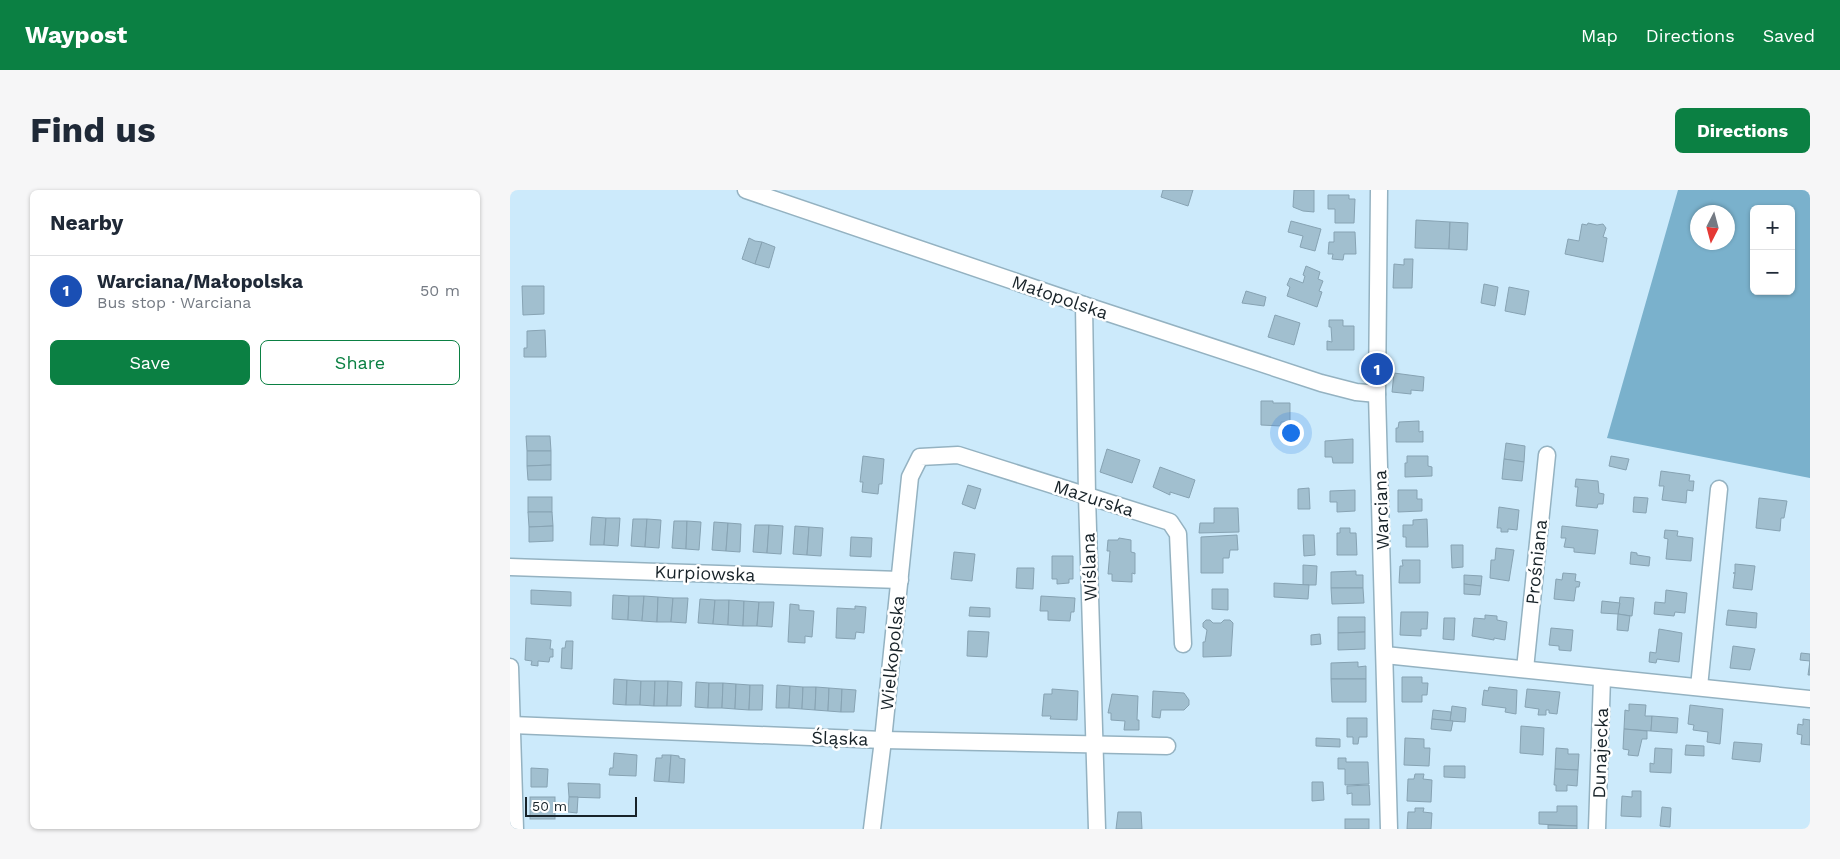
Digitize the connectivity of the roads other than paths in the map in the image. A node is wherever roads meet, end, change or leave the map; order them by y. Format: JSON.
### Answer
{"nodes":[{"id":1,"x":746,"y":190,"type":"edge"},
{"id":2,"x":1379,"y":190,"type":"edge"},
{"id":3,"x":1084,"y":305,"type":"junction"},
{"id":4,"x":1377,"y":394,"type":"junction"},
{"id":5,"x":1547,"y":455,"type":"dead end"},
{"id":6,"x":910,"y":477,"type":"joint"},
{"id":7,"x":1719,"y":489,"type":"dead end"},
{"id":8,"x":1087,"y":496,"type":"junction"},
{"id":9,"x":510,"y":567,"type":"edge"},
{"id":10,"x":900,"y":580,"type":"junction"},
{"id":11,"x":1184,"y":644,"type":"dead end"},
{"id":12,"x":1385,"y":654,"type":"junction"},
{"id":13,"x":510,"y":667,"type":"edge"},
{"id":14,"x":1525,"y":670,"type":"junction"},
{"id":15,"x":1602,"y":678,"type":"junction"},
{"id":16,"x":1700,"y":687,"type":"junction"},
{"id":17,"x":1810,"y":699,"type":"edge"},
{"id":18,"x":512,"y":725,"type":"junction"},
{"id":19,"x":883,"y":740,"type":"junction"},
{"id":20,"x":1095,"y":744,"type":"junction"},
{"id":21,"x":1167,"y":746,"type":"dead end"},
{"id":22,"x":515,"y":829,"type":"edge"},
{"id":23,"x":872,"y":829,"type":"edge"},
{"id":24,"x":1097,"y":829,"type":"edge"},
{"id":25,"x":1389,"y":829,"type":"edge"},
{"id":26,"x":1597,"y":829,"type":"edge"}],
"edges":[{"from":1,"to":3,"type":"street","name":"Małopolska"},
{"from":2,"to":4,"type":"street","name":"Warciana"},
{"from":3,"to":4,"type":"street","name":"Małopolska"},
{"from":3,"to":8,"type":"street","name":"Wiślana"},
{"from":4,"to":12,"type":"street","name":"Warciana"},
{"from":5,"to":14,"type":"street","name":"Prośniana"},
{"from":6,"to":8,"type":"street","name":"Mazurska"},
{"from":6,"to":10,"type":"street","name":"Wielkopolska"},
{"from":7,"to":16,"type":"street"},
{"from":8,"to":11,"type":"street","name":"Mazurska"},
{"from":8,"to":20,"type":"street","name":"Wiślana"},
{"from":9,"to":10,"type":"street","name":"Kurpiowska"},
{"from":10,"to":19,"type":"street","name":"Wielkopolska"},
{"from":12,"to":14,"type":"street"},
{"from":12,"to":25,"type":"street","name":"Warciana"},
{"from":13,"to":18,"type":"street"},
{"from":14,"to":15,"type":"street"},
{"from":15,"to":16,"type":"street"},
{"from":15,"to":26,"type":"street","name":"Dunajecka"},
{"from":16,"to":17,"type":"street"},
{"from":18,"to":19,"type":"street","name":"Śląska"},
{"from":18,"to":22,"type":"street"},
{"from":19,"to":20,"type":"street","name":"Śląska"},
{"from":19,"to":23,"type":"street","name":"Wielkopolska"},
{"from":20,"to":21,"type":"street","name":"Śląska"},
{"from":20,"to":24,"type":"street","name":"Wiślana"}]}
